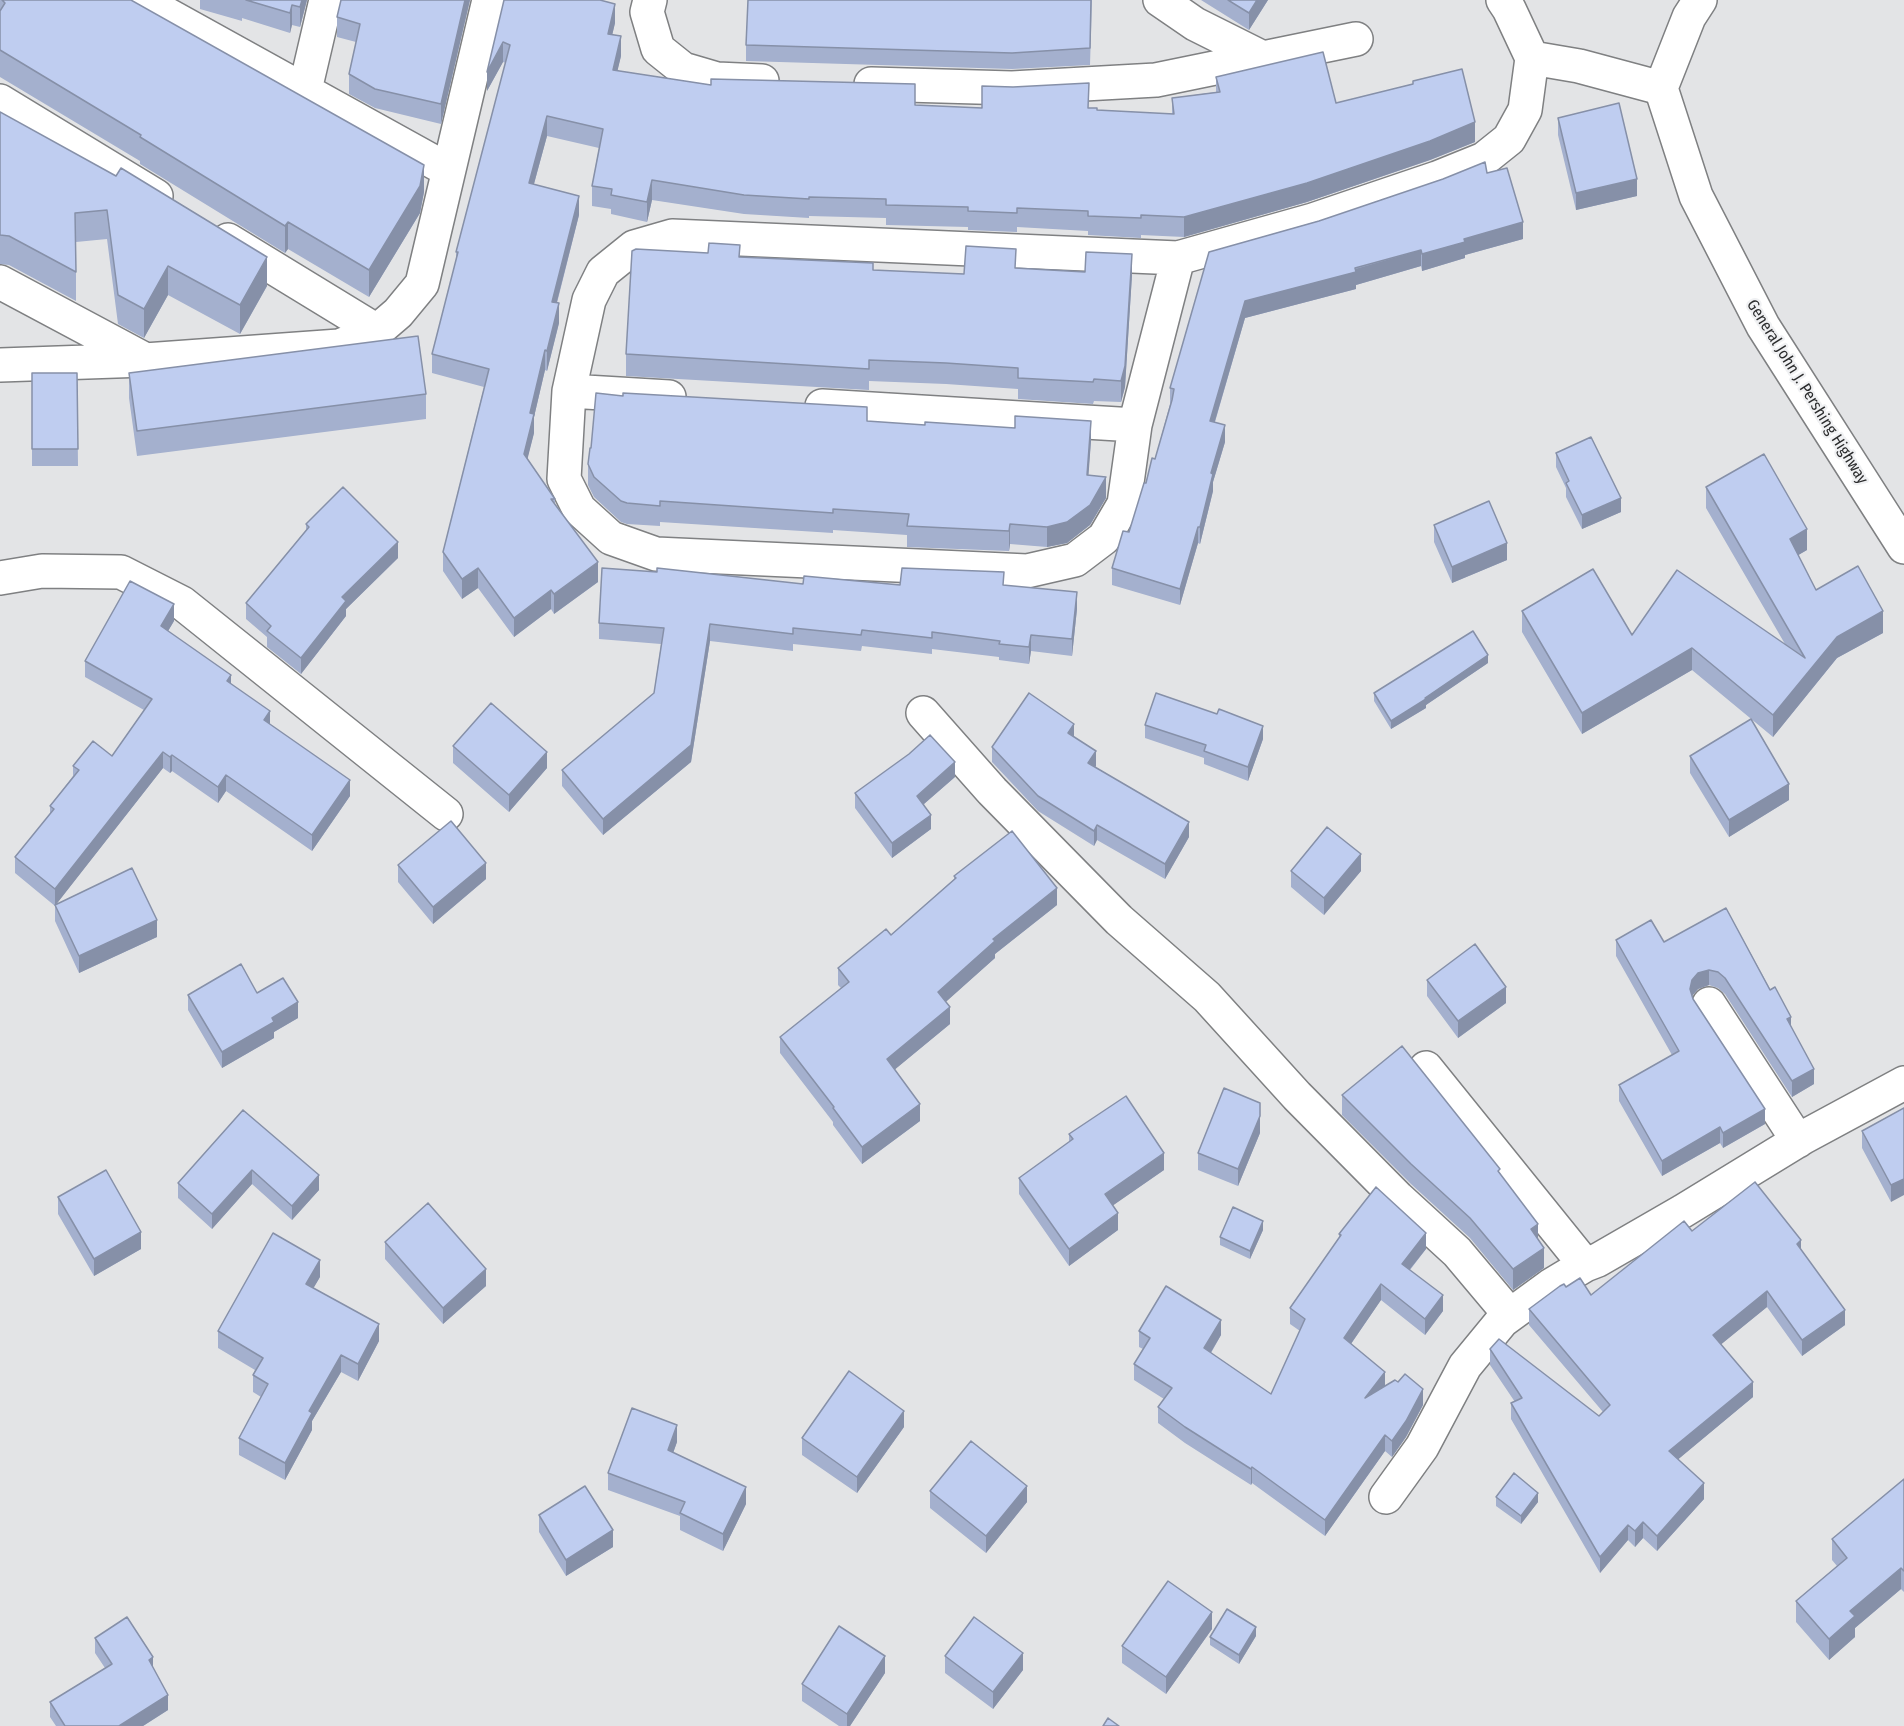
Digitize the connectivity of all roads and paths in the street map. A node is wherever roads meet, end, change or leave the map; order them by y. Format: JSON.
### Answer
{"nodes":[{"id":1,"x":326,"y":0,"type":"edge"},
{"id":2,"x":489,"y":0,"type":"edge"},
{"id":3,"x":650,"y":0,"type":"edge"},
{"id":4,"x":1160,"y":0,"type":"edge"},
{"id":5,"x":1503,"y":0,"type":"edge"},
{"id":6,"x":1700,"y":0,"type":"edge"},
{"id":7,"x":152,"y":2,"type":"edge"},
{"id":8,"x":1356,"y":39,"type":"dead end"},
{"id":9,"x":1263,"y":58,"type":"junction"},
{"id":10,"x":1532,"y":58,"type":"junction"},
{"id":11,"x":788,"y":81,"type":"edge"},
{"id":12,"x":847,"y":83,"type":"edge"},
{"id":13,"x":1660,"y":88,"type":"junction"},
{"id":14,"x":305,"y":90,"type":"junction"},
{"id":15,"x":0,"y":101,"type":"edge"},
{"id":16,"x":448,"y":170,"type":"junction"},
{"id":17,"x":1178,"y":258,"type":"junction"},
{"id":18,"x":0,"y":282,"type":"edge"},
{"id":19,"x":377,"y":331,"type":"junction"},
{"id":20,"x":145,"y":360,"type":"junction"},
{"id":21,"x":0,"y":365,"type":"edge"},
{"id":22,"x":569,"y":391,"type":"junction"},
{"id":23,"x":698,"y":399,"type":"edge"},
{"id":24,"x":793,"y":404,"type":"edge"},
{"id":25,"x":1135,"y":425,"type":"junction"},
{"id":26,"x":1904,"y":547,"type":"edge"},
{"id":27,"x":0,"y":578,"type":"edge"},
{"id":28,"x":923,"y":713,"type":"dead end"},
{"id":29,"x":446,"y":814,"type":"dead end"},
{"id":30,"x":1709,"y":1004,"type":"dead end"},
{"id":31,"x":1426,"y":1068,"type":"dead end"},
{"id":32,"x":1904,"y":1083,"type":"edge"},
{"id":33,"x":1798,"y":1141,"type":"junction"},
{"id":34,"x":1585,"y":1265,"type":"junction"},
{"id":35,"x":1510,"y":1315,"type":"junction"},
{"id":36,"x":1386,"y":1497,"type":"dead end"}],
"edges":[{"from":1,"to":14,"type":"street"},
{"from":2,"to":16,"type":"street"},
{"from":3,"to":11,"type":"street"},
{"from":4,"to":9,"type":"street"},
{"from":5,"to":10,"type":"street"},
{"from":6,"to":13,"type":"street"},
{"from":7,"to":14,"type":"street"},
{"from":8,"to":9,"type":"street"},
{"from":9,"to":12,"type":"street"},
{"from":10,"to":13,"type":"street"},
{"from":10,"to":17,"type":"street"},
{"from":13,"to":26,"type":"street","name":"General John J. Pershing Highway"},
{"from":14,"to":16,"type":"street"},
{"from":15,"to":19,"type":"street"},
{"from":16,"to":19,"type":"street"},
{"from":17,"to":22,"type":"street"},
{"from":17,"to":25,"type":"street"},
{"from":18,"to":20,"type":"street"},
{"from":19,"to":20,"type":"street"},
{"from":20,"to":21,"type":"street"},
{"from":22,"to":23,"type":"street"},
{"from":22,"to":25,"type":"street"},
{"from":24,"to":25,"type":"street"},
{"from":27,"to":29,"type":"street"},
{"from":28,"to":35,"type":"street"},
{"from":30,"to":33,"type":"street"},
{"from":31,"to":34,"type":"street"},
{"from":32,"to":33,"type":"street"},
{"from":33,"to":34,"type":"street"},
{"from":34,"to":35,"type":"street"},
{"from":35,"to":36,"type":"street"}]}
